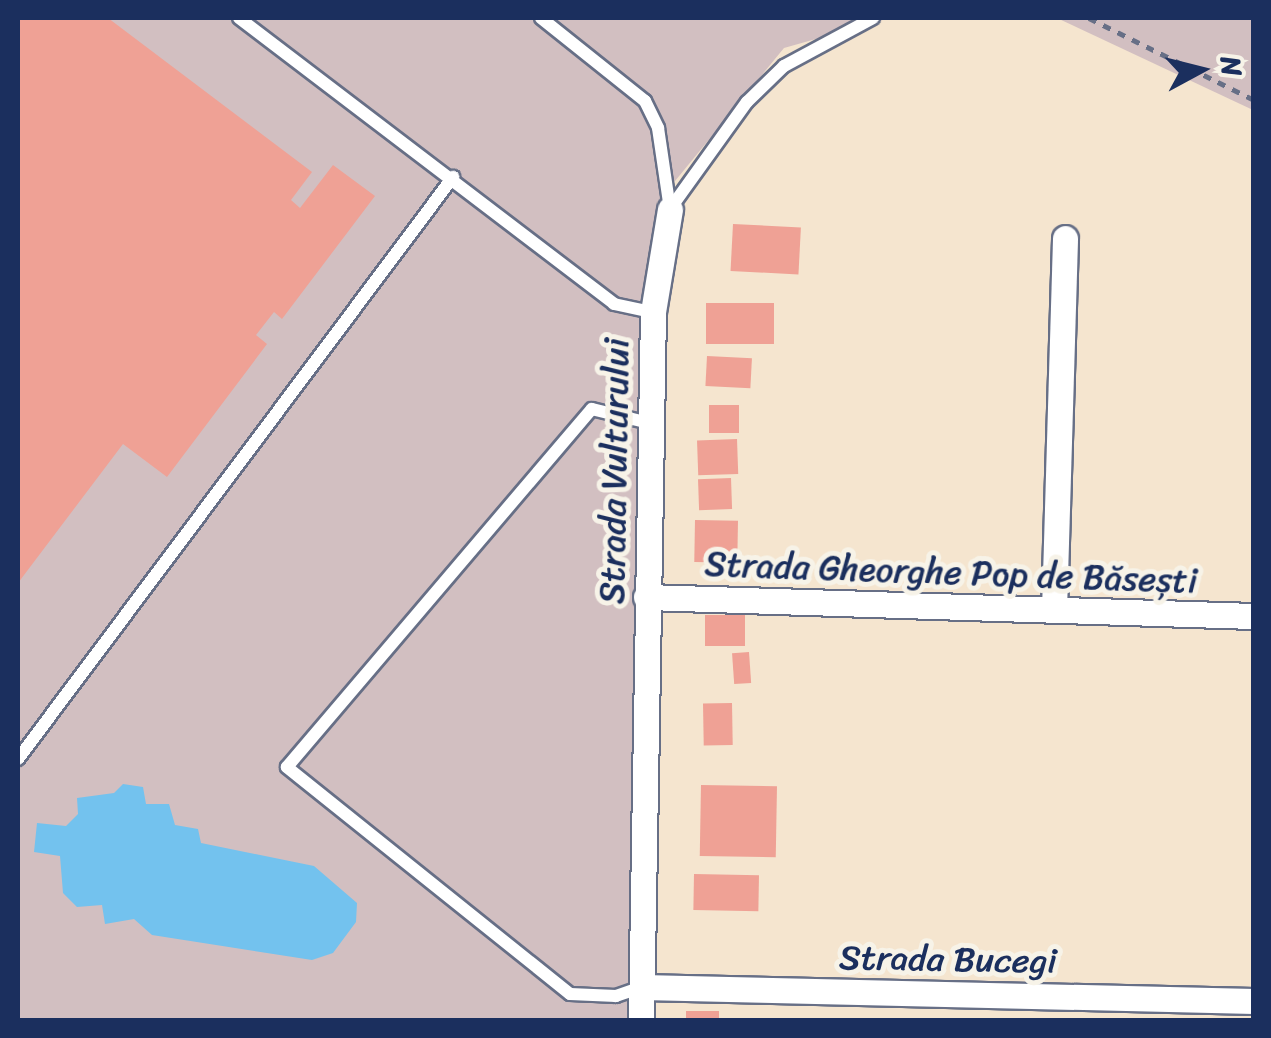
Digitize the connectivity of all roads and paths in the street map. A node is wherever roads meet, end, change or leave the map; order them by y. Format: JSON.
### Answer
{"nodes":[{"id":1,"x":238,"y":18,"type":"edge"},
{"id":2,"x":540,"y":18,"type":"edge"},
{"id":3,"x":873,"y":18,"type":"edge"},
{"id":4,"x":1089,"y":18,"type":"edge"},
{"id":5,"x":1254,"y":100,"type":"edge"},
{"id":6,"x":453,"y":178,"type":"junction"},
{"id":7,"x":670,"y":209,"type":"junction"},
{"id":8,"x":1064,"y":238,"type":"dead end"},
{"id":9,"x":652,"y":312,"type":"junction"},
{"id":10,"x":649,"y":423,"type":"junction"},
{"id":11,"x":646,"y":597,"type":"junction"},
{"id":12,"x":1054,"y":610,"type":"junction"},
{"id":13,"x":1254,"y":616,"type":"edge"},
{"id":14,"x":18,"y":759,"type":"edge"},
{"id":15,"x":642,"y":987,"type":"junction"},
{"id":16,"x":1254,"y":1001,"type":"edge"},
{"id":17,"x":640,"y":1020,"type":"edge"}],
"edges":[{"from":1,"to":6,"type":"lane"},
{"from":2,"to":7,"type":"lane"},
{"from":3,"to":7,"type":"lane","name":"Strada Vulturului"},
{"from":4,"to":5,"type":"path"},
{"from":6,"to":9,"type":"lane"},
{"from":6,"to":14,"type":"lane"},
{"from":7,"to":9,"type":"street","name":"Strada Vulturului"},
{"from":8,"to":12,"type":"street"},
{"from":9,"to":10,"type":"street","name":"Strada Vulturului"},
{"from":10,"to":11,"type":"street","name":"Strada Vulturului"},
{"from":10,"to":15,"type":"lane"},
{"from":11,"to":12,"type":"street","name":"Strada Gheorghe Pop de Băsești"},
{"from":11,"to":15,"type":"street","name":"Strada Vulturului"},
{"from":12,"to":13,"type":"street","name":"Strada Gheorghe Pop de Băsești"},
{"from":15,"to":16,"type":"street","name":"Strada Bucegi"},
{"from":15,"to":17,"type":"street","name":"Strada Vulturului"}]}
